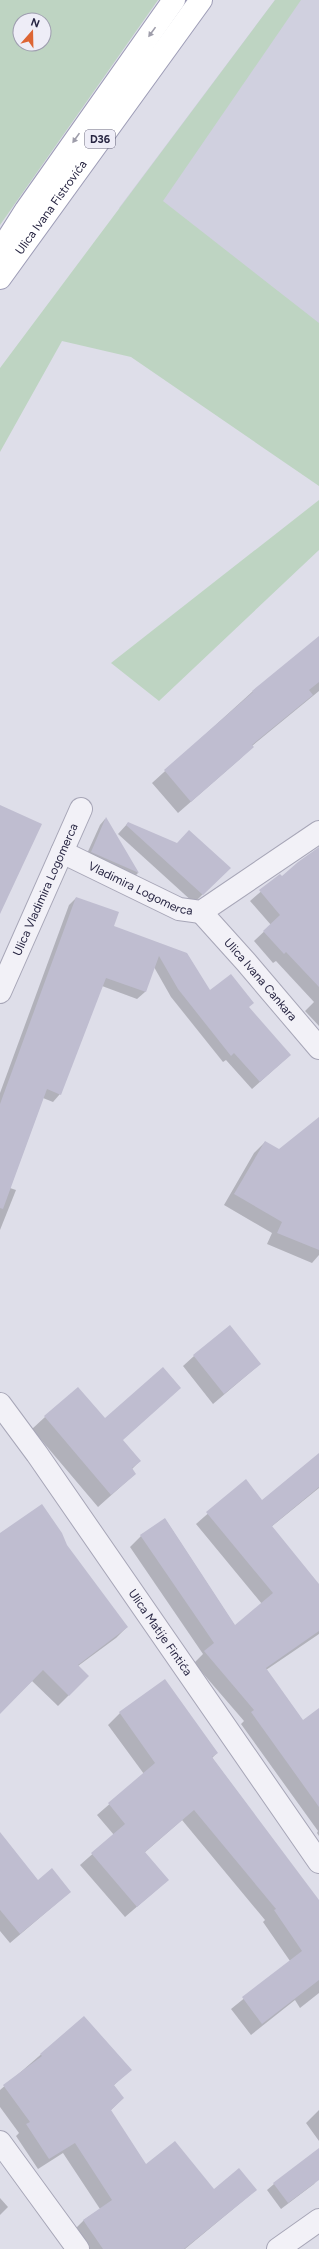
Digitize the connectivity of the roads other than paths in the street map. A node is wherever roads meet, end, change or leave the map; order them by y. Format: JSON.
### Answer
{"nodes":[{"id":1,"x":174,"y":0,"type":"edge"},
{"id":2,"x":201,"y":0,"type":"edge"},
{"id":3,"x":0,"y":251,"type":"edge"},
{"id":4,"x":0,"y":278,"type":"edge"},
{"id":5,"x":81,"y":809,"type":"dead end"},
{"id":6,"x":319,"y":832,"type":"edge"},
{"id":7,"x":62,"y":852,"type":"junction"},
{"id":8,"x":201,"y":912,"type":"junction"},
{"id":9,"x":0,"y":992,"type":"edge"},
{"id":10,"x":319,"y":1048,"type":"edge"},
{"id":11,"x":0,"y":1404,"type":"edge"},
{"id":12,"x":319,"y":1862,"type":"edge"},
{"id":13,"x":0,"y":2142,"type":"edge"},
{"id":14,"x":319,"y":2220,"type":"edge"},
{"id":15,"x":78,"y":2249,"type":"edge"},
{"id":16,"x":278,"y":2249,"type":"edge"}],
"edges":[{"from":1,"to":3,"type":"main road","one_way":true},
{"from":2,"to":4,"type":"main road","name":"Ulica Ivana Fistrovića","number":"D36"},
{"from":5,"to":7,"type":"street","name":"Ulica Vladimira Logomerca"},
{"from":6,"to":8,"type":"street","name":"Vladimira Logomerca"},
{"from":7,"to":8,"type":"street","name":"Vladimira Logomerca"},
{"from":7,"to":9,"type":"street","name":"Ulica Vladimira Logomerca"},
{"from":8,"to":10,"type":"street","name":"Ulica Ivana Cankara"},
{"from":11,"to":12,"type":"street","name":"Ulica Matije Fintića"},
{"from":13,"to":15,"type":"street"},
{"from":14,"to":16,"type":"street"}]}
